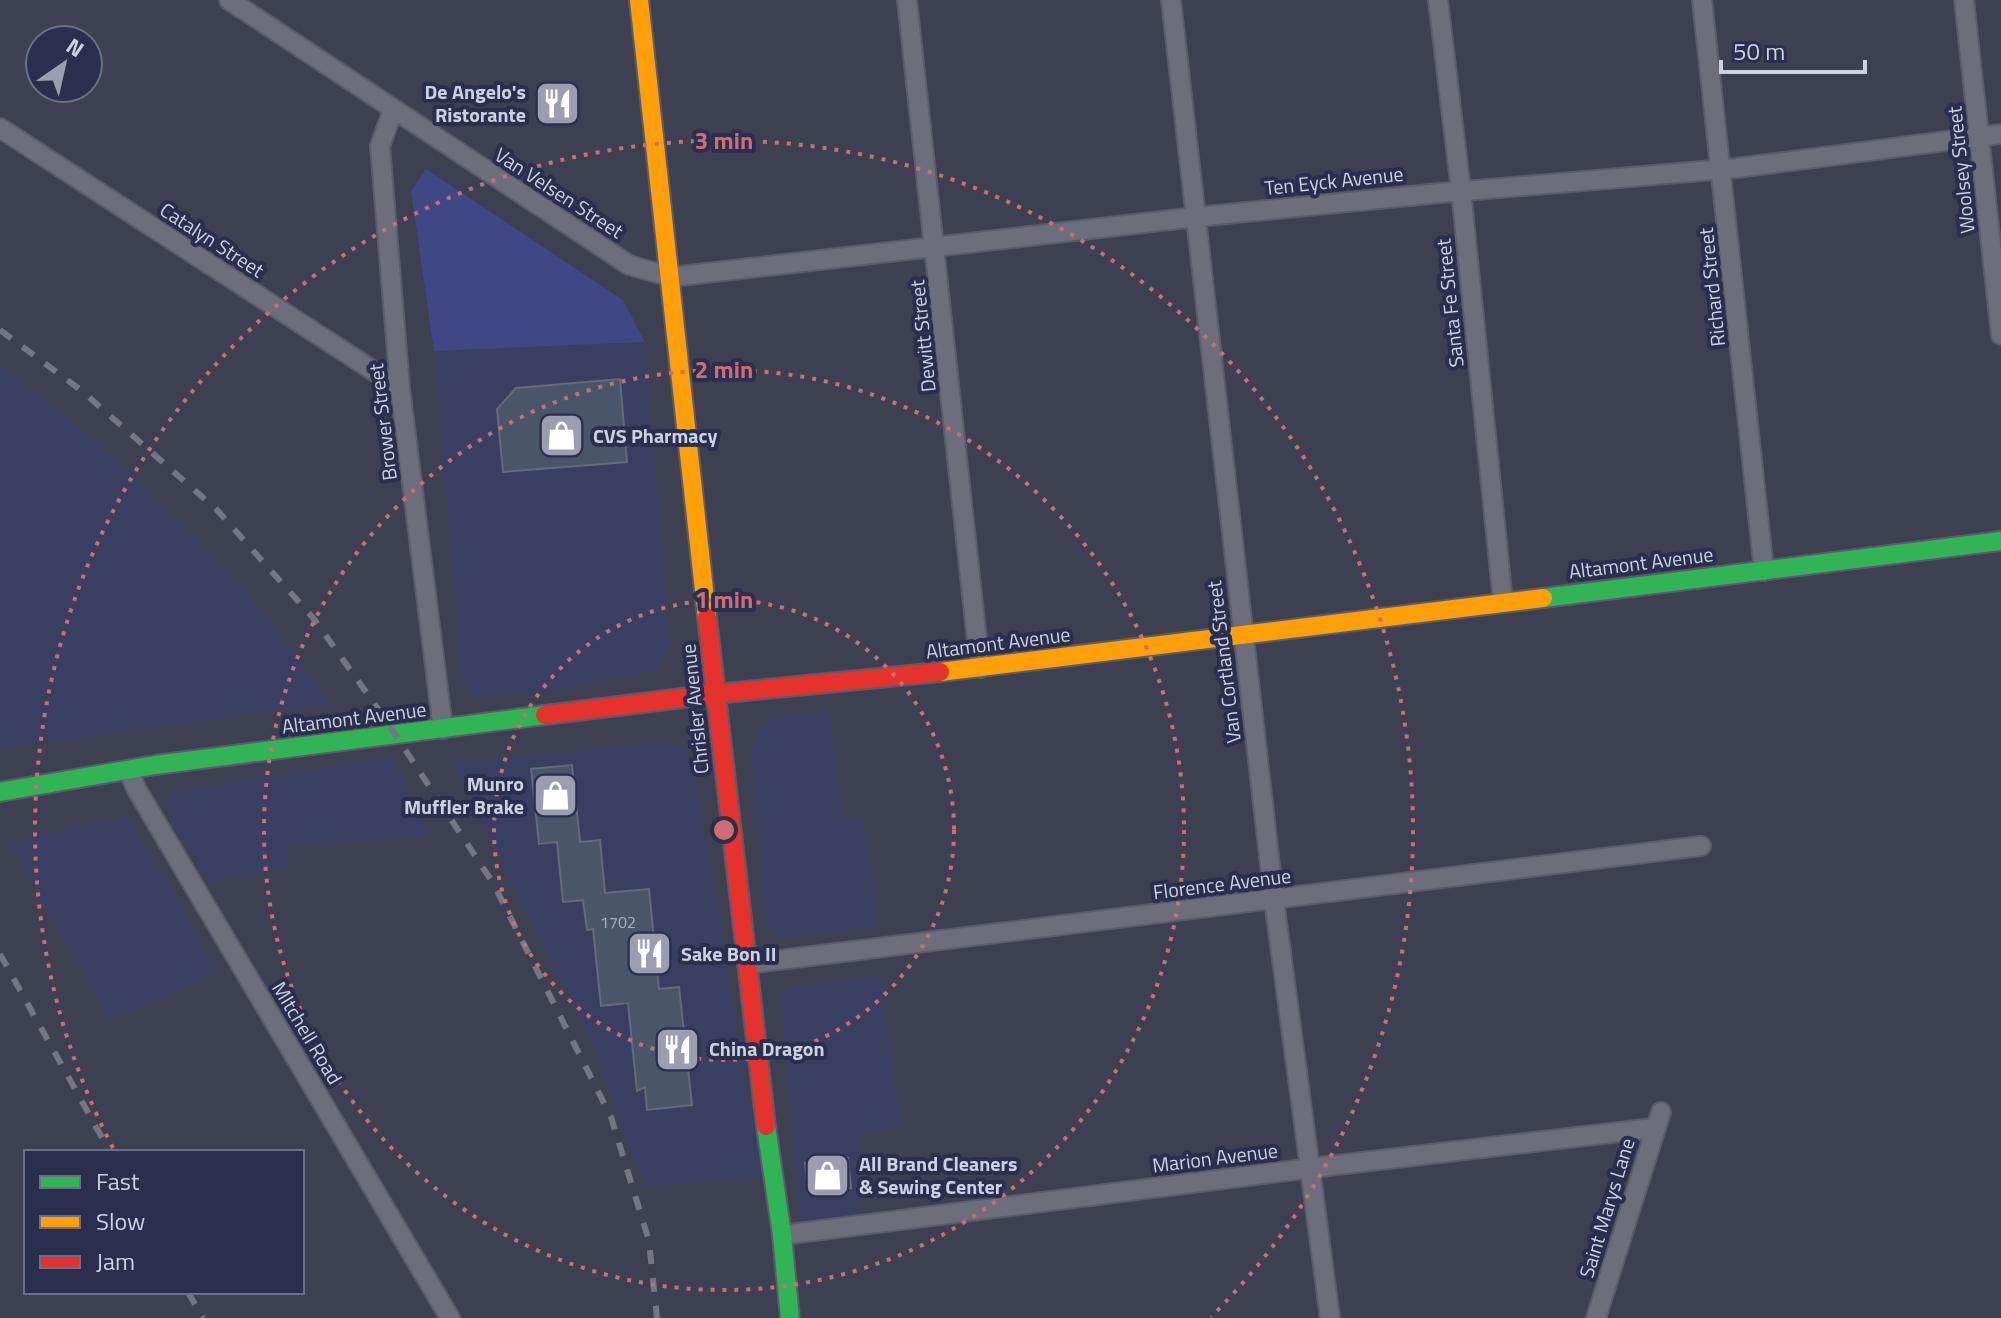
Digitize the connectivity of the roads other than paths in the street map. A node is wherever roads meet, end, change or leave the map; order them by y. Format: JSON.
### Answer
{"nodes":[{"id":1,"x":229,"y":0,"type":"edge"},
{"id":2,"x":639,"y":0,"type":"edge"},
{"id":3,"x":907,"y":0,"type":"edge"},
{"id":4,"x":1171,"y":0,"type":"edge"},
{"id":5,"x":1438,"y":0,"type":"edge"},
{"id":6,"x":1702,"y":0,"type":"edge"},
{"id":7,"x":1964,"y":0,"type":"edge"},
{"id":8,"x":393,"y":110,"type":"junction"},
{"id":9,"x":0,"y":128,"type":"edge"},
{"id":10,"x":2001,"y":134,"type":"edge"},
{"id":11,"x":1979,"y":136,"type":"junction"},
{"id":12,"x":1722,"y":169,"type":"junction"},
{"id":13,"x":1461,"y":191,"type":"junction"},
{"id":14,"x":1196,"y":217,"type":"junction"},
{"id":15,"x":935,"y":246,"type":"junction"},
{"id":16,"x":671,"y":277,"type":"junction"},
{"id":17,"x":2001,"y":335,"type":"edge"},
{"id":18,"x":400,"y":388,"type":"junction"},
{"id":19,"x":2001,"y":541,"type":"edge"},
{"id":20,"x":1764,"y":571,"type":"junction"},
{"id":21,"x":1503,"y":602,"type":"junction"},
{"id":22,"x":1242,"y":635,"type":"junction"},
{"id":23,"x":980,"y":668,"type":"junction"},
{"id":24,"x":715,"y":694,"type":"junction"},
{"id":25,"x":443,"y":729,"type":"junction"},
{"id":26,"x":128,"y":770,"type":"junction"},
{"id":27,"x":0,"y":792,"type":"edge"},
{"id":28,"x":1701,"y":846,"type":"dead end"},
{"id":29,"x":1274,"y":900,"type":"junction"},
{"id":30,"x":747,"y":964,"type":"junction"},
{"id":31,"x":1657,"y":1120,"type":"joint"},
{"id":32,"x":1311,"y":1168,"type":"junction"},
{"id":33,"x":782,"y":1235,"type":"junction"},
{"id":34,"x":450,"y":1318,"type":"edge"},
{"id":35,"x":790,"y":1318,"type":"edge"},
{"id":36,"x":1330,"y":1318,"type":"edge"},
{"id":37,"x":1596,"y":1318,"type":"edge"}],
"edges":[{"from":1,"to":8,"type":"street","name":"Van Velsen Street"},
{"from":2,"to":16,"type":"main road","name":"Chrisler Avenue"},
{"from":3,"to":15,"type":"street","name":"Dewitt Street"},
{"from":4,"to":14,"type":"street","name":"Van Cortland Street"},
{"from":5,"to":13,"type":"street","name":"Santa Fe Street"},
{"from":6,"to":12,"type":"street","name":"Richard Street"},
{"from":7,"to":11,"type":"street","name":"Woolsey Street"},
{"from":8,"to":16,"type":"street","name":"Van Velsen Street"},
{"from":8,"to":18,"type":"street","name":"Brower Street"},
{"from":9,"to":18,"type":"street","name":"Catalyn Street"},
{"from":10,"to":11,"type":"street","name":"Ten Eyck Avenue"},
{"from":11,"to":12,"type":"street","name":"Ten Eyck Avenue"},
{"from":11,"to":17,"type":"street","name":"Woolsey Street"},
{"from":12,"to":13,"type":"street","name":"Ten Eyck Avenue"},
{"from":12,"to":20,"type":"street","name":"Richard Street"},
{"from":13,"to":14,"type":"street","name":"Ten Eyck Avenue"},
{"from":13,"to":21,"type":"street","name":"Santa Fe Street"},
{"from":14,"to":15,"type":"street","name":"Ten Eyck Avenue"},
{"from":14,"to":22,"type":"street","name":"Van Cortland Street"},
{"from":15,"to":16,"type":"street","name":"Ten Eyck Avenue"},
{"from":15,"to":23,"type":"street","name":"Dewitt Street"},
{"from":16,"to":24,"type":"main road","name":"Chrisler Avenue"},
{"from":18,"to":25,"type":"street","name":"Brower Street"},
{"from":19,"to":20,"type":"main road","name":"Altamont Avenue"},
{"from":20,"to":21,"type":"main road","name":"Altamont Avenue"},
{"from":21,"to":22,"type":"main road","name":"Altamont Avenue"},
{"from":22,"to":23,"type":"main road","name":"Altamont Avenue"},
{"from":22,"to":29,"type":"street","name":"Van Cortland Street"},
{"from":23,"to":24,"type":"main road","name":"Altamont Avenue"},
{"from":24,"to":25,"type":"main road","name":"Altamont Avenue"},
{"from":24,"to":30,"type":"main road","name":"Chrisler Avenue"},
{"from":25,"to":26,"type":"main road","name":"Altamont Avenue"},
{"from":26,"to":27,"type":"main road","name":"Altamont Avenue"},
{"from":26,"to":34,"type":"street","name":"MItchell Road"},
{"from":28,"to":29,"type":"street","name":"Florence Avenue"},
{"from":29,"to":30,"type":"street","name":"Florence Avenue"},
{"from":29,"to":32,"type":"street","name":"Van Cortland Street"},
{"from":30,"to":33,"type":"main road","name":"Chrisler Avenue"},
{"from":31,"to":32,"type":"street","name":"Marion Avenue"},
{"from":31,"to":37,"type":"street","name":"Saint Marys Lane"},
{"from":32,"to":33,"type":"street","name":"Marion Avenue"},
{"from":32,"to":36,"type":"street","name":"Van Cortland Street"},
{"from":33,"to":35,"type":"main road","name":"Chrisler Avenue"}]}
